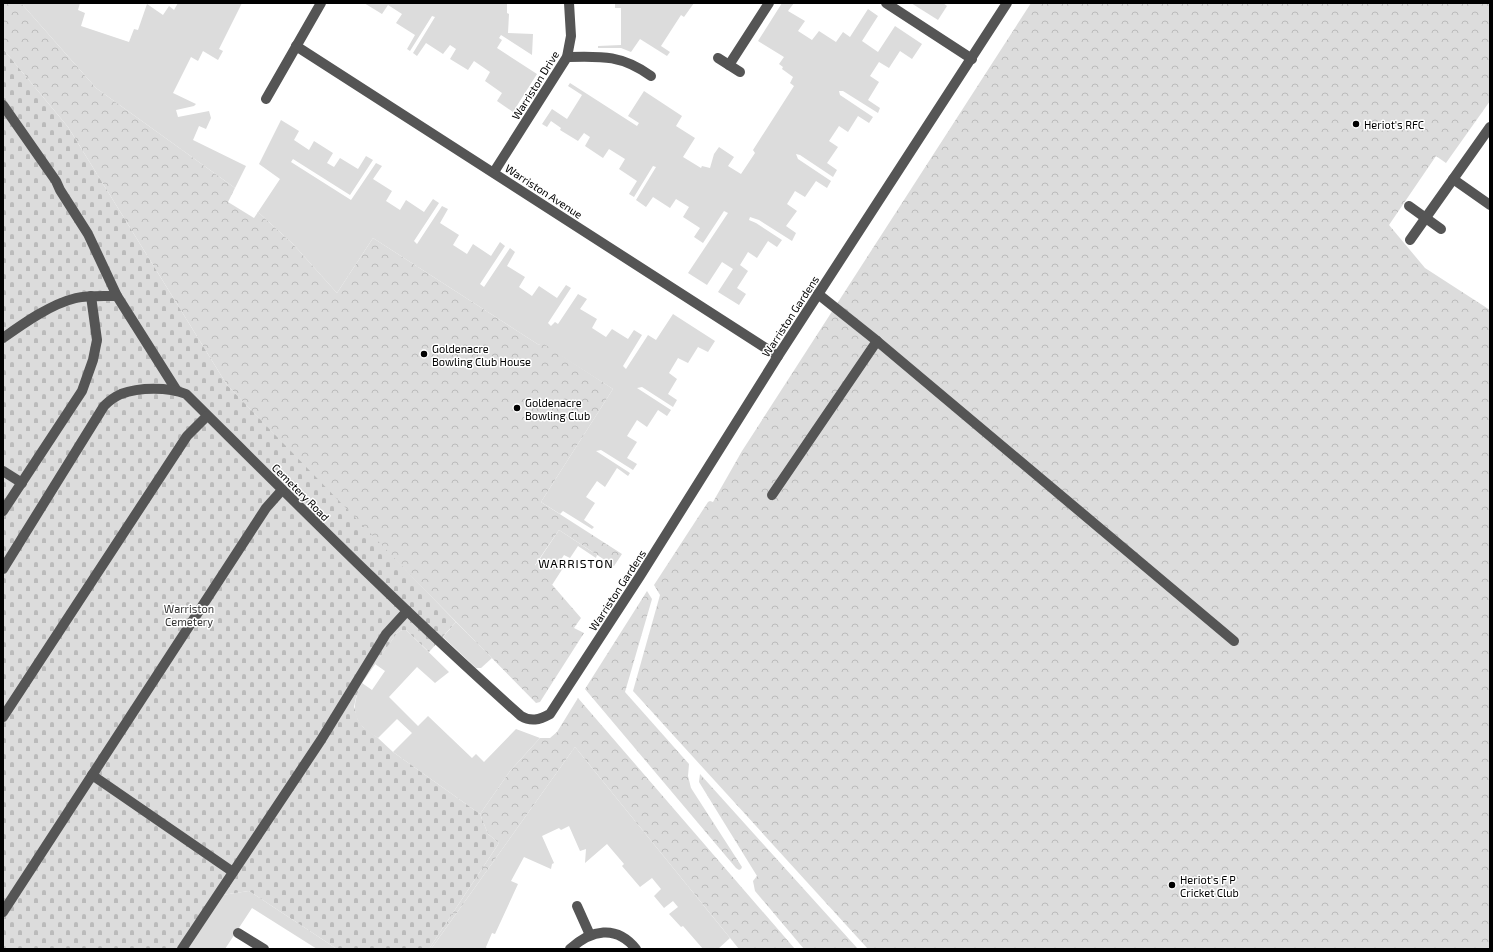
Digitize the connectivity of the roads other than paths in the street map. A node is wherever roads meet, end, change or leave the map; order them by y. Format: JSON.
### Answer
{"nodes":[{"id":1,"x":321,"y":3,"type":"edge"},
{"id":2,"x":569,"y":3,"type":"edge"},
{"id":3,"x":769,"y":3,"type":"edge"},
{"id":4,"x":886,"y":3,"type":"edge"},
{"id":5,"x":1007,"y":3,"type":"edge"},
{"id":6,"x":296,"y":46,"type":"junction"},
{"id":7,"x":568,"y":57,"type":"junction"},
{"id":8,"x":718,"y":58,"type":"dead end"},
{"id":9,"x":972,"y":58,"type":"junction"},
{"id":10,"x":729,"y":65,"type":"junction"},
{"id":11,"x":740,"y":72,"type":"dead end"},
{"id":12,"x":651,"y":76,"type":"dead end"},
{"id":13,"x":266,"y":98,"type":"dead end"},
{"id":14,"x":3,"y":105,"type":"edge"},
{"id":15,"x":1490,"y":126,"type":"edge"},
{"id":16,"x":494,"y":172,"type":"junction"},
{"id":17,"x":1453,"y":179,"type":"junction"},
{"id":18,"x":1490,"y":205,"type":"edge"},
{"id":19,"x":1409,"y":206,"type":"dead end"},
{"id":20,"x":1426,"y":218,"type":"junction"},
{"id":21,"x":1441,"y":229,"type":"dead end"},
{"id":22,"x":1410,"y":240,"type":"dead end"},
{"id":23,"x":818,"y":294,"type":"junction"},
{"id":24,"x":91,"y":296,"type":"junction"},
{"id":25,"x":117,"y":296,"type":"junction"},
{"id":26,"x":3,"y":338,"type":"edge"},
{"id":27,"x":877,"y":341,"type":"junction"},
{"id":28,"x":778,"y":356,"type":"junction"},
{"id":29,"x":178,"y":391,"type":"junction"},
{"id":30,"x":207,"y":416,"type":"junction"},
{"id":31,"x":3,"y":471,"type":"edge"},
{"id":32,"x":22,"y":483,"type":"junction"},
{"id":33,"x":282,"y":490,"type":"junction"},
{"id":34,"x":772,"y":494,"type":"dead end"},
{"id":35,"x":3,"y":511,"type":"edge"},
{"id":36,"x":3,"y":569,"type":"edge"},
{"id":37,"x":407,"y":611,"type":"junction"},
{"id":38,"x":1234,"y":641,"type":"dead end"},
{"id":39,"x":596,"y":644,"type":"joint"},
{"id":40,"x":3,"y":717,"type":"edge"},
{"id":41,"x":92,"y":775,"type":"junction"},
{"id":42,"x":233,"y":872,"type":"junction"},
{"id":43,"x":578,"y":906,"type":"dead end"},
{"id":44,"x":3,"y":912,"type":"edge"},
{"id":45,"x":238,"y":933,"type":"dead end"},
{"id":46,"x":590,"y":935,"type":"junction"},
{"id":47,"x":182,"y":949,"type":"edge"},
{"id":48,"x":264,"y":949,"type":"edge"},
{"id":49,"x":570,"y":949,"type":"edge"},
{"id":50,"x":636,"y":949,"type":"edge"}],
"edges":[{"from":1,"to":6,"type":"street"},
{"from":2,"to":7,"type":"street","name":"Warriston Drive"},
{"from":3,"to":10,"type":"street"},
{"from":4,"to":9,"type":"street"},
{"from":5,"to":9,"type":"street","name":"Warriston Gardens"},
{"from":6,"to":13,"type":"street"},
{"from":6,"to":16,"type":"street","name":"Warriston Avenue"},
{"from":7,"to":12,"type":"street"},
{"from":7,"to":16,"type":"street","name":"Warriston Drive"},
{"from":8,"to":10,"type":"street"},
{"from":9,"to":23,"type":"street","name":"Warriston Gardens"},
{"from":10,"to":11,"type":"street"},
{"from":14,"to":25,"type":"street"},
{"from":15,"to":17,"type":"street"},
{"from":16,"to":28,"type":"street","name":"Warriston Avenue"},
{"from":17,"to":18,"type":"street"},
{"from":17,"to":20,"type":"street"},
{"from":19,"to":20,"type":"street"},
{"from":20,"to":21,"type":"street"},
{"from":20,"to":22,"type":"street"},
{"from":23,"to":27,"type":"street"},
{"from":23,"to":28,"type":"street","name":"Warriston Gardens"},
{"from":24,"to":25,"type":"street"},
{"from":24,"to":26,"type":"street"},
{"from":24,"to":32,"type":"street"},
{"from":25,"to":29,"type":"street"},
{"from":27,"to":34,"type":"street"},
{"from":27,"to":38,"type":"street"},
{"from":28,"to":39,"type":"street","name":"Warriston Gardens"},
{"from":29,"to":30,"type":"street","name":"Cemetery Road"},
{"from":29,"to":36,"type":"street","name":"Cemetery Road"},
{"from":30,"to":33,"type":"street","name":"Cemetery Road"},
{"from":30,"to":40,"type":"street"},
{"from":31,"to":32,"type":"street"},
{"from":32,"to":35,"type":"street"},
{"from":33,"to":37,"type":"street","name":"Cemetery Road"},
{"from":33,"to":41,"type":"street"},
{"from":37,"to":39,"type":"street","name":"Cemetery Road"},
{"from":37,"to":42,"type":"street"},
{"from":41,"to":42,"type":"street"},
{"from":41,"to":44,"type":"street"},
{"from":42,"to":47,"type":"street"},
{"from":43,"to":46,"type":"street"},
{"from":45,"to":48,"type":"street"},
{"from":46,"to":49,"type":"street"},
{"from":46,"to":50,"type":"street"}]}
